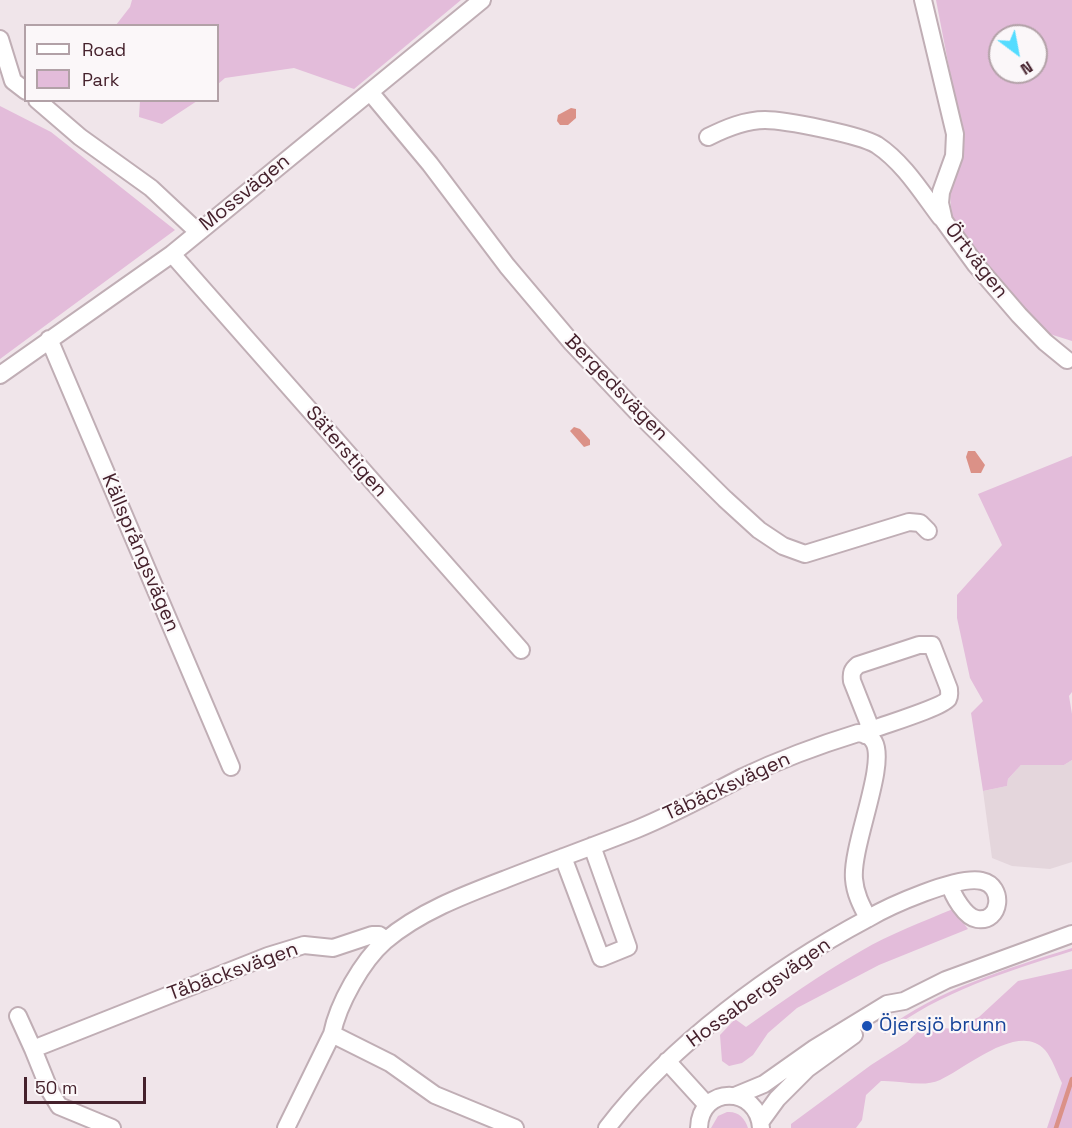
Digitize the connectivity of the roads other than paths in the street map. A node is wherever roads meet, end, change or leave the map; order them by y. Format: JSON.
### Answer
{"nodes":[{"id":1,"x":482,"y":0,"type":"edge"},
{"id":2,"x":923,"y":0,"type":"edge"},
{"id":3,"x":0,"y":39,"type":"edge"},
{"id":4,"x":24,"y":89,"type":"edge"},
{"id":5,"x":370,"y":92,"type":"junction"},
{"id":6,"x":39,"y":102,"type":"edge"},
{"id":7,"x":708,"y":136,"type":"dead end"},
{"id":8,"x":944,"y":221,"type":"junction"},
{"id":9,"x":198,"y":232,"type":"junction"},
{"id":10,"x":172,"y":254,"type":"junction"},
{"id":11,"x":49,"y":339,"type":"junction"},
{"id":12,"x":1067,"y":360,"type":"dead end"},
{"id":13,"x":0,"y":375,"type":"edge"},
{"id":14,"x":928,"y":531,"type":"dead end"},
{"id":15,"x":521,"y":650,"type":"dead end"},
{"id":16,"x":867,"y":735,"type":"junction"},
{"id":17,"x":231,"y":767,"type":"dead end"},
{"id":18,"x":592,"y":846,"type":"junction"},
{"id":19,"x":563,"y":857,"type":"junction"},
{"id":20,"x":950,"y":885,"type":"dead end"},
{"id":21,"x":868,"y":918,"type":"junction"},
{"id":22,"x":1072,"y":934,"type":"edge"},
{"id":23,"x":386,"y":940,"type":"junction"},
{"id":24,"x":904,"y":1001,"type":"junction"},
{"id":25,"x":18,"y":1016,"type":"dead end"},
{"id":26,"x":332,"y":1035,"type":"junction"},
{"id":27,"x":33,"y":1048,"type":"junction"},
{"id":28,"x":667,"y":1061,"type":"junction"},
{"id":29,"x":735,"y":1096,"type":"junction"},
{"id":30,"x":707,"y":1105,"type":"junction"},
{"id":31,"x":761,"y":1125,"type":"edge"},
{"id":32,"x":112,"y":1128,"type":"edge"},
{"id":33,"x":285,"y":1128,"type":"edge"},
{"id":34,"x":515,"y":1128,"type":"edge"},
{"id":35,"x":607,"y":1128,"type":"edge"},
{"id":36,"x":699,"y":1128,"type":"edge"}],
"edges":[{"from":1,"to":5,"type":"street","name":"Mossvägen"},
{"from":2,"to":8,"type":"street","name":"Örtvägen"},
{"from":3,"to":4,"type":"street"},
{"from":5,"to":9,"type":"street","name":"Mossvägen"},
{"from":5,"to":14,"type":"street","name":"Bergedsvägen"},
{"from":6,"to":9,"type":"street"},
{"from":7,"to":8,"type":"street"},
{"from":8,"to":12,"type":"street","name":"Örtvägen"},
{"from":9,"to":10,"type":"street","name":"Mossvägen"},
{"from":10,"to":11,"type":"street","name":"Mossvägen"},
{"from":10,"to":15,"type":"street","name":"Säterstigen"},
{"from":11,"to":13,"type":"street","name":"Mossvägen"},
{"from":11,"to":17,"type":"street","name":"Källsprångsvägen"},
{"from":16,"to":16,"type":"street","name":"Tåbäcksvägen"},
{"from":16,"to":18,"type":"street","name":"Tåbäcksvägen"},
{"from":16,"to":21,"type":"street","name":"Tåbäcksvägen"},
{"from":18,"to":19,"type":"street","name":"Tåbäcksvägen"},
{"from":18,"to":19,"type":"street"},
{"from":19,"to":23,"type":"street","name":"Tåbäcksvägen"},
{"from":20,"to":21,"type":"street","name":"Hossabergsvägen"},
{"from":21,"to":28,"type":"street","name":"Hossabergsvägen"},
{"from":22,"to":24,"type":"street"},
{"from":23,"to":26,"type":"street"},
{"from":23,"to":27,"type":"street","name":"Tåbäcksvägen"},
{"from":24,"to":29,"type":"street"},
{"from":24,"to":31,"type":"street"},
{"from":25,"to":27,"type":"street"},
{"from":26,"to":33,"type":"street"},
{"from":26,"to":34,"type":"street"},
{"from":27,"to":32,"type":"street"},
{"from":28,"to":30,"type":"street","name":"Hossabergsvägen"},
{"from":28,"to":35,"type":"street","name":"Hossabergsvägen"},
{"from":29,"to":30,"type":"street"},
{"from":29,"to":31,"type":"street"},
{"from":30,"to":36,"type":"street"}]}
